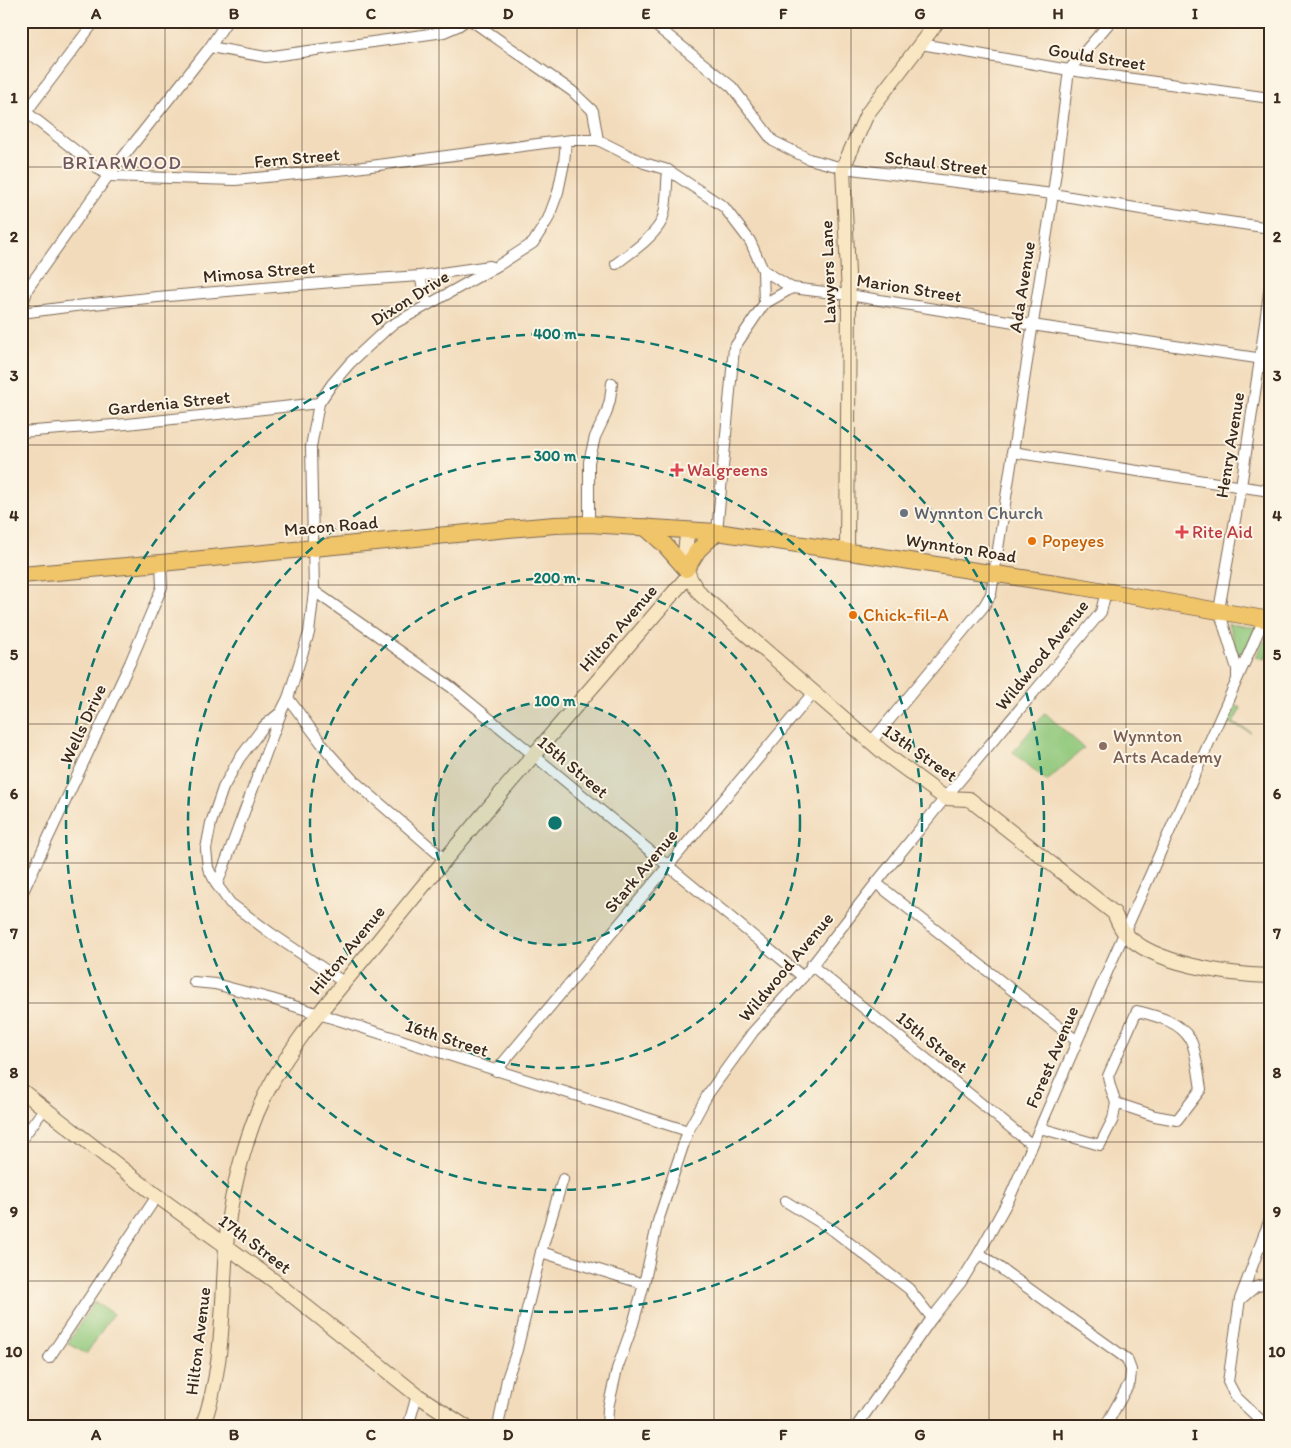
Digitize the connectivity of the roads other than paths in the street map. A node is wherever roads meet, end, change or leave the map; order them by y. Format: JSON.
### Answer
{"nodes":[{"id":1,"x":96,"y":21,"type":"edge"},
{"id":2,"x":227,"y":21,"type":"edge"},
{"id":3,"x":465,"y":21,"type":"edge"},
{"id":4,"x":472,"y":21,"type":"edge"},
{"id":5,"x":650,"y":21,"type":"edge"},
{"id":6,"x":938,"y":21,"type":"edge"},
{"id":7,"x":1111,"y":21,"type":"edge"},
{"id":8,"x":921,"y":44,"type":"junction"},
{"id":9,"x":210,"y":47,"type":"junction"},
{"id":10,"x":1069,"y":70,"type":"junction"},
{"id":11,"x":1270,"y":98,"type":"edge"},
{"id":12,"x":23,"y":113,"type":"edge"},
{"id":13,"x":566,"y":140,"type":"junction"},
{"id":14,"x":598,"y":140,"type":"junction"},
{"id":15,"x":843,"y":168,"type":"junction"},
{"id":16,"x":668,"y":170,"type":"junction"},
{"id":17,"x":108,"y":176,"type":"junction"},
{"id":18,"x":1053,"y":194,"type":"junction"},
{"id":19,"x":1270,"y":228,"type":"edge"},
{"id":20,"x":616,"y":264,"type":"dead end"},
{"id":21,"x":499,"y":265,"type":"junction"},
{"id":22,"x":763,"y":270,"type":"junction"},
{"id":23,"x":420,"y":276,"type":"junction"},
{"id":24,"x":1270,"y":285,"type":"edge"},
{"id":25,"x":792,"y":288,"type":"junction"},
{"id":26,"x":849,"y":294,"type":"junction"},
{"id":27,"x":764,"y":304,"type":"junction"},
{"id":28,"x":427,"y":305,"type":"junction"},
{"id":29,"x":21,"y":312,"type":"edge"},
{"id":30,"x":1032,"y":325,"type":"junction"},
{"id":31,"x":1265,"y":359,"type":"edge"},
{"id":32,"x":612,"y":383,"type":"dead end"},
{"id":33,"x":319,"y":403,"type":"junction"},
{"id":34,"x":21,"y":432,"type":"edge"},
{"id":35,"x":1012,"y":452,"type":"junction"},
{"id":36,"x":1241,"y":486,"type":"junction"},
{"id":37,"x":1270,"y":491,"type":"edge"},
{"id":38,"x":589,"y":524,"type":"junction"},
{"id":39,"x":646,"y":527,"type":"junction"},
{"id":40,"x":688,"y":530,"type":"junction"},
{"id":41,"x":717,"y":532,"type":"junction"},
{"id":42,"x":314,"y":548,"type":"junction"},
{"id":43,"x":847,"y":550,"type":"junction"},
{"id":44,"x":161,"y":563,"type":"junction"},
{"id":45,"x":687,"y":573,"type":"junction"},
{"id":46,"x":994,"y":573,"type":"junction"},
{"id":47,"x":21,"y":575,"type":"edge"},
{"id":48,"x":314,"y":591,"type":"junction"},
{"id":49,"x":1106,"y":591,"type":"junction"},
{"id":50,"x":1219,"y":610,"type":"junction"},
{"id":51,"x":1267,"y":619,"type":"edge"},
{"id":52,"x":1237,"y":677,"type":"junction"},
{"id":53,"x":813,"y":693,"type":"junction"},
{"id":54,"x":288,"y":698,"type":"junction"},
{"id":55,"x":281,"y":712,"type":"junction"},
{"id":56,"x":871,"y":742,"type":"junction"},
{"id":57,"x":533,"y":755,"type":"junction"},
{"id":58,"x":945,"y":798,"type":"junction"},
{"id":59,"x":444,"y":859,"type":"junction"},
{"id":60,"x":667,"y":865,"type":"junction"},
{"id":61,"x":876,"y":883,"type":"junction"},
{"id":62,"x":217,"y":885,"type":"junction"},
{"id":63,"x":21,"y":896,"type":"edge"},
{"id":64,"x":1124,"y":933,"type":"junction"},
{"id":65,"x":811,"y":965,"type":"junction"},
{"id":66,"x":1270,"y":976,"type":"edge"},
{"id":67,"x":803,"y":977,"type":"junction"},
{"id":68,"x":194,"y":982,"type":"dead end"},
{"id":69,"x":345,"y":983,"type":"junction"},
{"id":70,"x":319,"y":1014,"type":"junction"},
{"id":71,"x":1077,"y":1041,"type":"junction"},
{"id":72,"x":496,"y":1071,"type":"junction"},
{"id":73,"x":21,"y":1090,"type":"edge"},
{"id":74,"x":1116,"y":1103,"type":"junction"},
{"id":75,"x":45,"y":1108,"type":"junction"},
{"id":76,"x":1040,"y":1128,"type":"junction"},
{"id":77,"x":688,"y":1131,"type":"junction"},
{"id":78,"x":21,"y":1140,"type":"edge"},
{"id":79,"x":1032,"y":1145,"type":"junction"},
{"id":80,"x":563,"y":1179,"type":"dead end"},
{"id":81,"x":157,"y":1196,"type":"junction"},
{"id":82,"x":785,"y":1201,"type":"dead end"},
{"id":83,"x":1270,"y":1219,"type":"edge"},
{"id":84,"x":1264,"y":1234,"type":"junction"},
{"id":85,"x":227,"y":1246,"type":"junction"},
{"id":86,"x":1270,"y":1251,"type":"edge"},
{"id":87,"x":540,"y":1252,"type":"junction"},
{"id":88,"x":979,"y":1253,"type":"junction"},
{"id":89,"x":1270,"y":1283,"type":"edge"},
{"id":90,"x":644,"y":1284,"type":"junction"},
{"id":91,"x":1240,"y":1299,"type":"junction"},
{"id":92,"x":932,"y":1318,"type":"junction"},
{"id":93,"x":49,"y":1358,"type":"dead end"},
{"id":94,"x":417,"y":1395,"type":"junction"},
{"id":95,"x":202,"y":1427,"type":"edge"},
{"id":96,"x":408,"y":1427,"type":"edge"},
{"id":97,"x":466,"y":1427,"type":"edge"},
{"id":98,"x":498,"y":1427,"type":"edge"},
{"id":99,"x":607,"y":1427,"type":"edge"},
{"id":100,"x":856,"y":1427,"type":"edge"},
{"id":101,"x":1105,"y":1427,"type":"edge"},
{"id":102,"x":1268,"y":1427,"type":"edge"}],
"edges":[{"from":1,"to":12,"type":"street"},
{"from":2,"to":9,"type":"street"},
{"from":3,"to":9,"type":"street"},
{"from":4,"to":14,"type":"street"},
{"from":5,"to":15,"type":"street","name":"Schaul Street"},
{"from":6,"to":8,"type":"street","name":"Lawyers Lane"},
{"from":7,"to":10,"type":"street"},
{"from":8,"to":10,"type":"street","name":"Gould Street"},
{"from":8,"to":15,"type":"street","name":"Lawyers Lane"},
{"from":9,"to":17,"type":"street"},
{"from":10,"to":11,"type":"street","name":"Gould Street"},
{"from":10,"to":18,"type":"street","name":"Ada Avenue"},
{"from":12,"to":17,"type":"street"},
{"from":13,"to":14,"type":"street","name":"Fern Street"},
{"from":13,"to":17,"type":"street","name":"Fern Street"},
{"from":13,"to":21,"type":"street","name":"Dixon Drive"},
{"from":14,"to":16,"type":"street"},
{"from":15,"to":18,"type":"street","name":"Schaul Street"},
{"from":15,"to":26,"type":"street","name":"Lawyers Lane"},
{"from":16,"to":20,"type":"street"},
{"from":16,"to":22,"type":"street"},
{"from":17,"to":29,"type":"street"},
{"from":18,"to":19,"type":"street","name":"Schaul Street"},
{"from":18,"to":30,"type":"street","name":"Ada Avenue"},
{"from":21,"to":23,"type":"street","name":"Mimosa Street"},
{"from":21,"to":28,"type":"street","name":"Dixon Drive"},
{"from":22,"to":25,"type":"street","name":"Marion Street"},
{"from":22,"to":27,"type":"street"},
{"from":23,"to":28,"type":"street"},
{"from":23,"to":29,"type":"street","name":"Mimosa Street"},
{"from":24,"to":31,"type":"street","name":"Henry Avenue"},
{"from":25,"to":26,"type":"street","name":"Marion Street"},
{"from":25,"to":27,"type":"street"},
{"from":26,"to":30,"type":"street","name":"Marion Street"},
{"from":26,"to":43,"type":"street","name":"Lawyers Lane"},
{"from":27,"to":41,"type":"street"},
{"from":28,"to":33,"type":"street","name":"Dixon Drive"},
{"from":30,"to":31,"type":"street","name":"Marion Street"},
{"from":30,"to":35,"type":"street","name":"Ada Avenue"},
{"from":31,"to":36,"type":"street","name":"Henry Avenue"},
{"from":32,"to":38,"type":"street"},
{"from":33,"to":34,"type":"street","name":"Gardenia Street"},
{"from":33,"to":42,"type":"street","name":"Dixon Drive"},
{"from":35,"to":36,"type":"street"},
{"from":35,"to":46,"type":"street","name":"Ada Avenue"},
{"from":36,"to":37,"type":"street"},
{"from":36,"to":50,"type":"street","name":"Henry Avenue"},
{"from":38,"to":39,"type":"main road","name":"Macon Road"},
{"from":38,"to":42,"type":"main road","name":"Macon Road"},
{"from":39,"to":40,"type":"main road","name":"Wynnton Road"},
{"from":39,"to":45,"type":"main road"},
{"from":40,"to":41,"type":"main road","name":"Wynnton Road"},
{"from":40,"to":45,"type":"street"},
{"from":41,"to":43,"type":"main road","name":"Wynnton Road"},
{"from":41,"to":45,"type":"main road"},
{"from":42,"to":44,"type":"main road","name":"Macon Road"},
{"from":42,"to":48,"type":"street","name":"Dixon Drive"},
{"from":43,"to":46,"type":"main road","name":"Wynnton Road"},
{"from":44,"to":47,"type":"main road","name":"Macon Road"},
{"from":44,"to":63,"type":"street","name":"Wells Drive"},
{"from":45,"to":53,"type":"street","name":"13th Street"},
{"from":45,"to":57,"type":"street","name":"Hilton Avenue"},
{"from":46,"to":49,"type":"main road","name":"Wynnton Road"},
{"from":46,"to":56,"type":"street"},
{"from":48,"to":54,"type":"street","name":"Dixon Drive"},
{"from":48,"to":57,"type":"street","name":"15th Street"},
{"from":49,"to":50,"type":"main road","name":"Wynnton Road"},
{"from":49,"to":58,"type":"street","name":"Wildwood Avenue"},
{"from":50,"to":51,"type":"main road","name":"Wynnton Road"},
{"from":50,"to":52,"type":"street"},
{"from":51,"to":52,"type":"street","name":"Forest Avenue"},
{"from":52,"to":64,"type":"street","name":"Forest Avenue"},
{"from":53,"to":56,"type":"street","name":"13th Street"},
{"from":53,"to":60,"type":"street","name":"Stark Avenue"},
{"from":54,"to":55,"type":"street","name":"Dixon Drive"},
{"from":54,"to":59,"type":"street"},
{"from":55,"to":62,"type":"street","name":"Dixon Drive"},
{"from":55,"to":62,"type":"street","name":"Dixon Drive"},
{"from":56,"to":58,"type":"street","name":"13th Street"},
{"from":57,"to":59,"type":"street","name":"Hilton Avenue"},
{"from":57,"to":60,"type":"street","name":"15th Street"},
{"from":58,"to":61,"type":"street","name":"Wildwood Avenue"},
{"from":58,"to":64,"type":"street","name":"13th Street"},
{"from":59,"to":69,"type":"street","name":"Hilton Avenue"},
{"from":60,"to":67,"type":"street","name":"15th Street"},
{"from":60,"to":72,"type":"street","name":"Stark Avenue"},
{"from":61,"to":65,"type":"street","name":"Wildwood Avenue"},
{"from":61,"to":71,"type":"street"},
{"from":62,"to":69,"type":"street","name":"Dixon Drive"},
{"from":64,"to":66,"type":"street","name":"13th Street"},
{"from":64,"to":71,"type":"street","name":"Forest Avenue"},
{"from":65,"to":67,"type":"street","name":"Wildwood Avenue"},
{"from":65,"to":79,"type":"street","name":"15th Street"},
{"from":67,"to":77,"type":"street","name":"Wildwood Avenue"},
{"from":68,"to":70,"type":"street","name":"16th Street"},
{"from":69,"to":70,"type":"street","name":"Hilton Avenue"},
{"from":70,"to":72,"type":"street","name":"16th Street"},
{"from":70,"to":85,"type":"street","name":"Hilton Avenue"},
{"from":71,"to":76,"type":"street","name":"Forest Avenue"},
{"from":72,"to":77,"type":"street","name":"16th Street"},
{"from":73,"to":75,"type":"street","name":"17th Street"},
{"from":74,"to":74,"type":"street"},
{"from":74,"to":76,"type":"street"},
{"from":75,"to":78,"type":"street"},
{"from":75,"to":81,"type":"street","name":"17th Street"},
{"from":76,"to":79,"type":"street","name":"Forest Avenue"},
{"from":77,"to":90,"type":"street","name":"Wildwood Avenue"},
{"from":79,"to":88,"type":"street","name":"Forest Avenue"},
{"from":80,"to":87,"type":"street"},
{"from":81,"to":85,"type":"street","name":"17th Street"},
{"from":81,"to":93,"type":"street"},
{"from":82,"to":92,"type":"street"},
{"from":83,"to":84,"type":"street"},
{"from":84,"to":86,"type":"street"},
{"from":84,"to":91,"type":"street"},
{"from":85,"to":94,"type":"street","name":"17th Street"},
{"from":85,"to":95,"type":"street","name":"Hilton Avenue"},
{"from":87,"to":90,"type":"street"},
{"from":87,"to":98,"type":"street"},
{"from":88,"to":92,"type":"street","name":"Forest Avenue"},
{"from":88,"to":101,"type":"street"},
{"from":89,"to":91,"type":"street"},
{"from":90,"to":99,"type":"street","name":"Wildwood Avenue"},
{"from":91,"to":102,"type":"street"},
{"from":92,"to":100,"type":"street","name":"Forest Avenue"},
{"from":94,"to":96,"type":"street"},
{"from":94,"to":97,"type":"street","name":"17th Street"}]}
